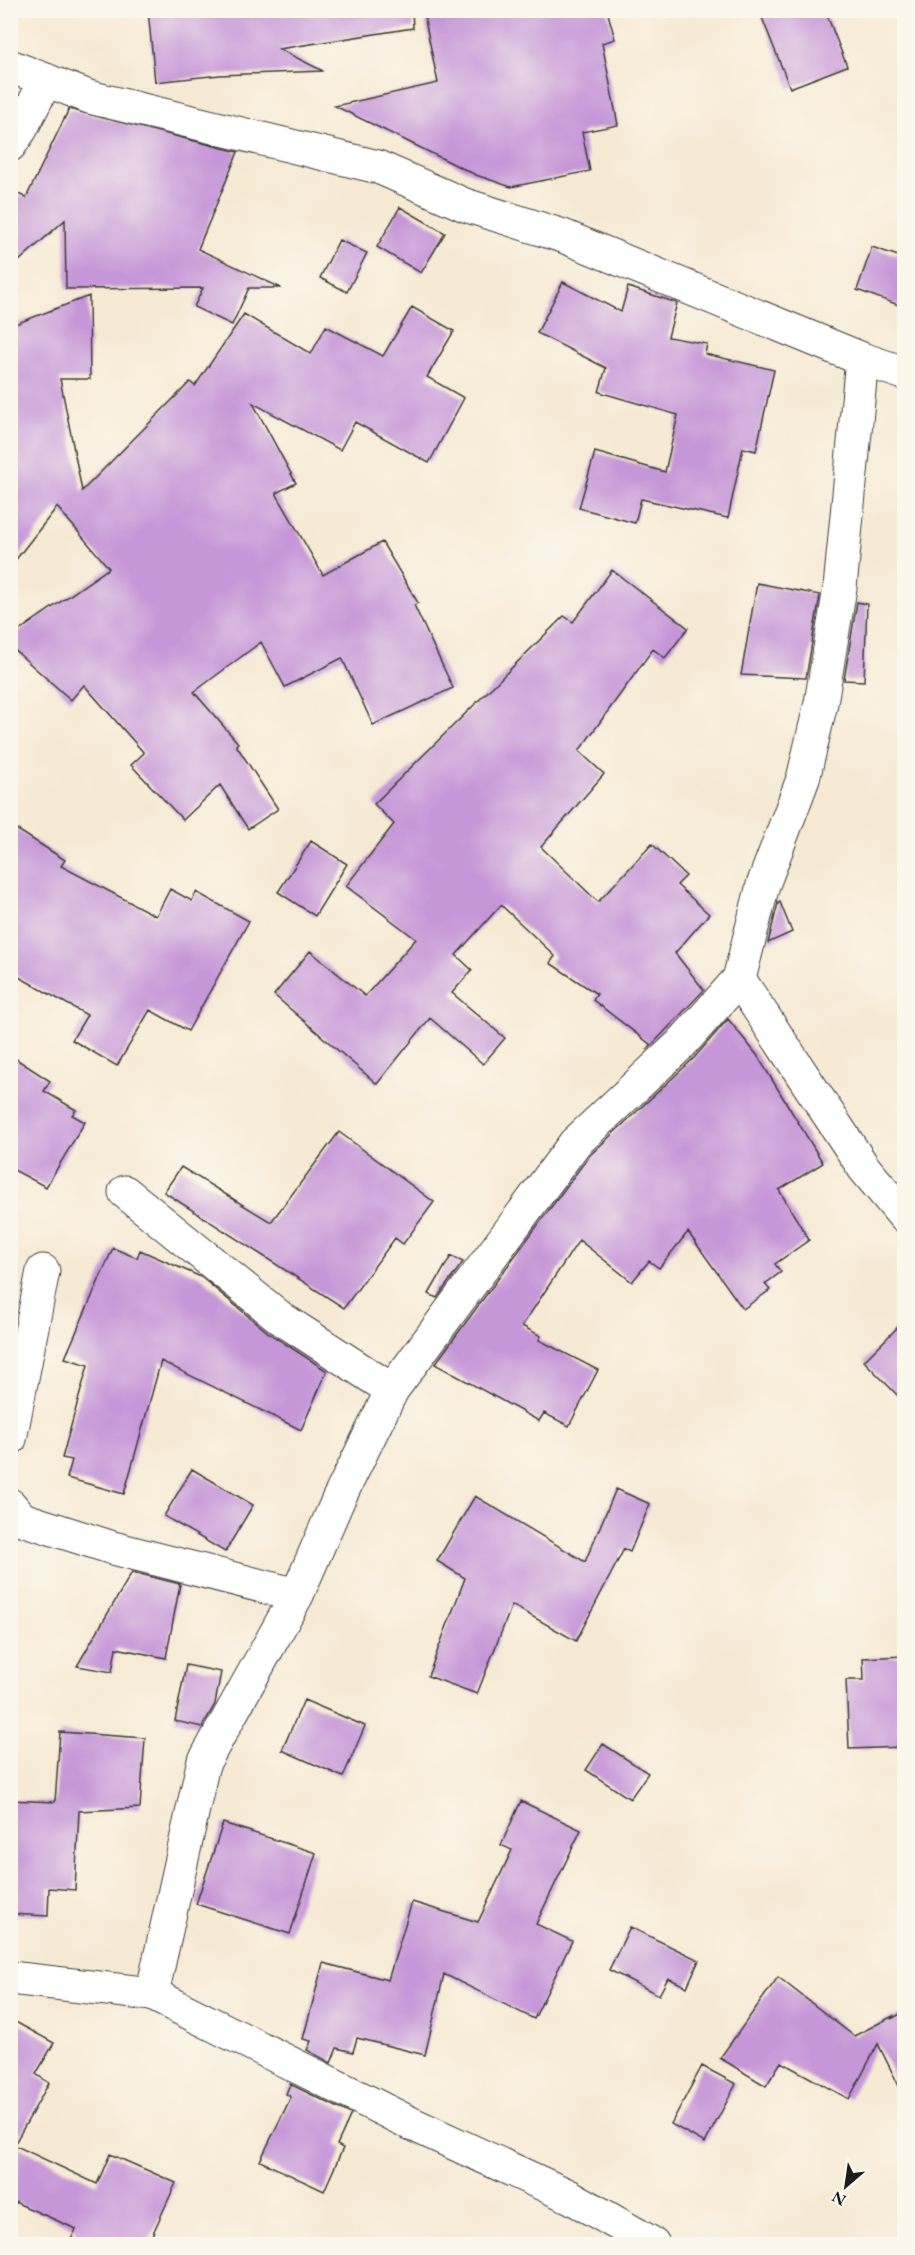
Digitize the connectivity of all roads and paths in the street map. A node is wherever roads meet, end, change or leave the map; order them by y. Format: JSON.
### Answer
{"nodes":[{"id":1,"x":10,"y":66,"type":"edge"},
{"id":2,"x":46,"y":80,"type":"junction"},
{"id":3,"x":14,"y":134,"type":"edge"},
{"id":4,"x":862,"y":359,"type":"junction"},
{"id":5,"x":904,"y":373,"type":"edge"},
{"id":6,"x":739,"y":979,"type":"junction"},
{"id":7,"x":125,"y":1192,"type":"dead end"},
{"id":8,"x":904,"y":1216,"type":"edge"},
{"id":9,"x":43,"y":1271,"type":"dead end"},
{"id":10,"x":392,"y":1390,"type":"junction"},
{"id":11,"x":10,"y":1439,"type":"edge"},
{"id":12,"x":10,"y":1505,"type":"edge"},
{"id":13,"x":297,"y":1595,"type":"junction"},
{"id":14,"x":10,"y":1978,"type":"edge"},
{"id":15,"x":152,"y":1994,"type":"junction"},
{"id":16,"x":653,"y":2244,"type":"edge"}],
"edges":[{"from":1,"to":2,"type":"street"},
{"from":2,"to":3,"type":"street"},
{"from":2,"to":4,"type":"street"},
{"from":4,"to":5,"type":"street"},
{"from":4,"to":6,"type":"street"},
{"from":6,"to":8,"type":"street"},
{"from":6,"to":10,"type":"street"},
{"from":7,"to":10,"type":"street"},
{"from":9,"to":11,"type":"street"},
{"from":10,"to":13,"type":"street"},
{"from":12,"to":13,"type":"street"},
{"from":13,"to":15,"type":"street"},
{"from":14,"to":15,"type":"street"},
{"from":15,"to":16,"type":"street"}]}
